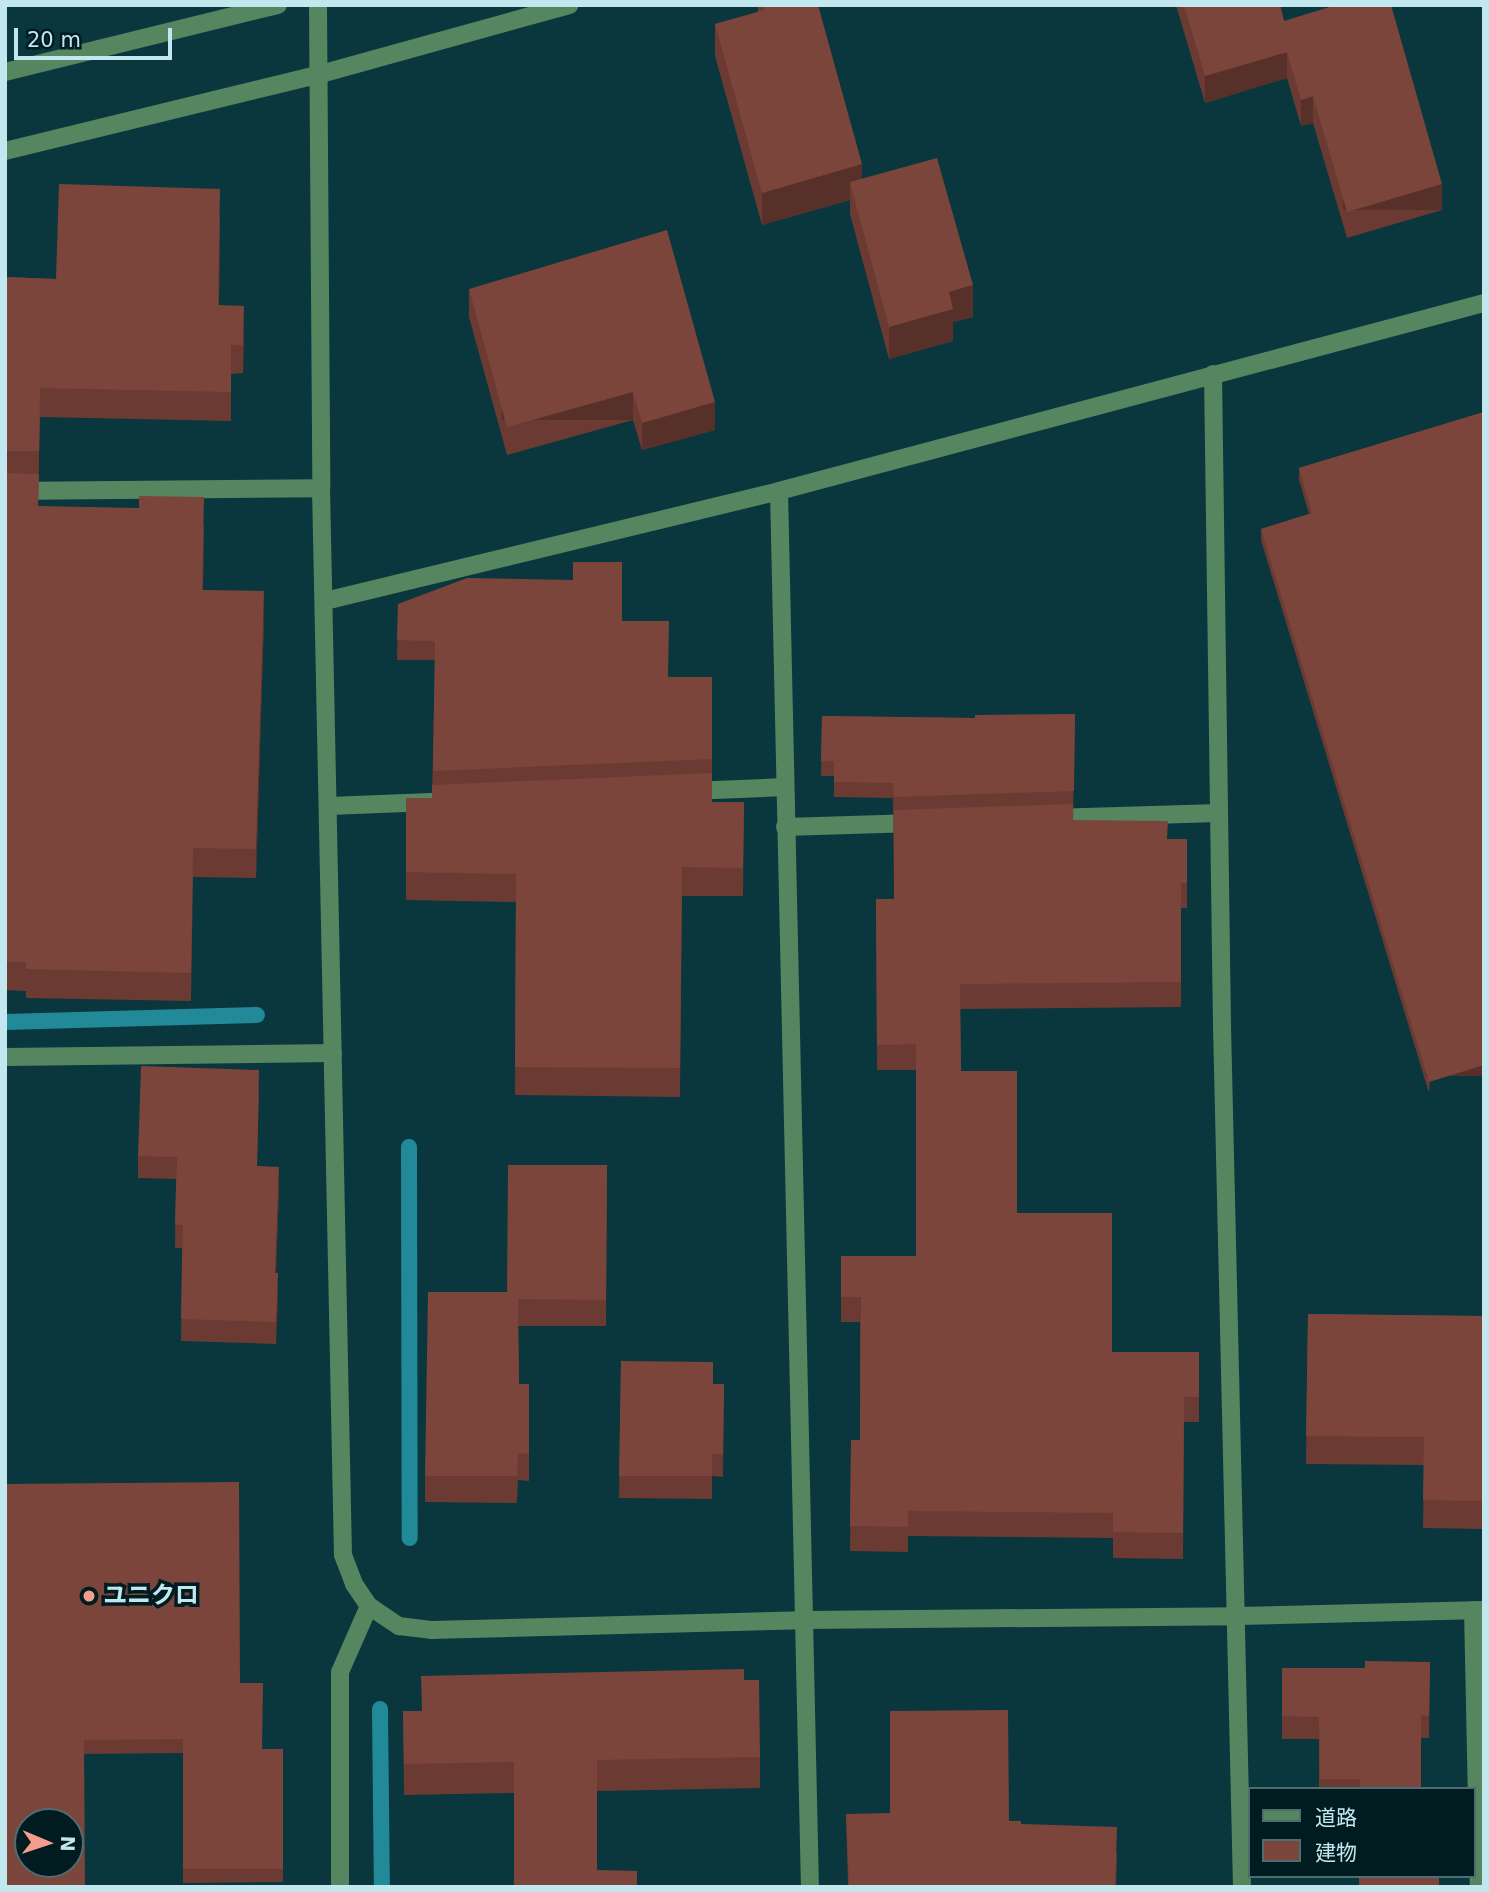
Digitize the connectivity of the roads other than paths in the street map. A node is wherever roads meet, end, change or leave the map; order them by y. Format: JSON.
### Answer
{"nodes":[{"id":1,"x":278,"y":5,"type":"edge"},
{"id":2,"x":318,"y":5,"type":"edge"},
{"id":3,"x":569,"y":5,"type":"edge"},
{"id":4,"x":5,"y":72,"type":"edge"},
{"id":5,"x":317,"y":75,"type":"junction"},
{"id":6,"x":5,"y":151,"type":"edge"},
{"id":7,"x":1484,"y":303,"type":"edge"},
{"id":8,"x":1213,"y":374,"type":"junction"},
{"id":9,"x":321,"y":488,"type":"junction"},
{"id":10,"x":5,"y":491,"type":"edge"},
{"id":11,"x":779,"y":491,"type":"junction"},
{"id":12,"x":326,"y":601,"type":"junction"},
{"id":13,"x":784,"y":787,"type":"junction"},
{"id":14,"x":674,"y":791,"type":"edge"},
{"id":15,"x":454,"y":801,"type":"edge"},
{"id":16,"x":329,"y":806,"type":"junction"},
{"id":17,"x":1219,"y":813,"type":"junction"},
{"id":18,"x":1037,"y":819,"type":"edge"},
{"id":19,"x":939,"y":822,"type":"edge"},
{"id":20,"x":785,"y":827,"type":"junction"},
{"id":21,"x":333,"y":1053,"type":"junction"},
{"id":22,"x":5,"y":1057,"type":"edge"},
{"id":23,"x":369,"y":1606,"type":"junction"},
{"id":24,"x":1478,"y":1610,"type":"edge"},
{"id":25,"x":1237,"y":1616,"type":"junction"},
{"id":26,"x":803,"y":1620,"type":"junction"},
{"id":27,"x":340,"y":1887,"type":"edge"},
{"id":28,"x":810,"y":1887,"type":"edge"},
{"id":29,"x":1242,"y":1887,"type":"edge"},
{"id":30,"x":1479,"y":1887,"type":"edge"}],
"edges":[{"from":1,"to":4,"type":"street"},
{"from":2,"to":5,"type":"street"},
{"from":3,"to":5,"type":"street"},
{"from":5,"to":6,"type":"street"},
{"from":5,"to":9,"type":"street"},
{"from":7,"to":8,"type":"street"},
{"from":8,"to":11,"type":"street"},
{"from":8,"to":17,"type":"street"},
{"from":9,"to":10,"type":"street"},
{"from":9,"to":12,"type":"street"},
{"from":11,"to":12,"type":"street"},
{"from":11,"to":13,"type":"street"},
{"from":12,"to":16,"type":"street"},
{"from":13,"to":14,"type":"street"},
{"from":13,"to":20,"type":"street"},
{"from":15,"to":16,"type":"street"},
{"from":16,"to":21,"type":"street"},
{"from":17,"to":18,"type":"street"},
{"from":17,"to":25,"type":"street"},
{"from":19,"to":20,"type":"street"},
{"from":20,"to":26,"type":"street"},
{"from":21,"to":22,"type":"street"},
{"from":21,"to":23,"type":"street"},
{"from":23,"to":26,"type":"street"},
{"from":23,"to":27,"type":"street"},
{"from":24,"to":25,"type":"street"},
{"from":24,"to":30,"type":"street"},
{"from":25,"to":26,"type":"street"},
{"from":25,"to":29,"type":"street"},
{"from":26,"to":28,"type":"street"}]}
